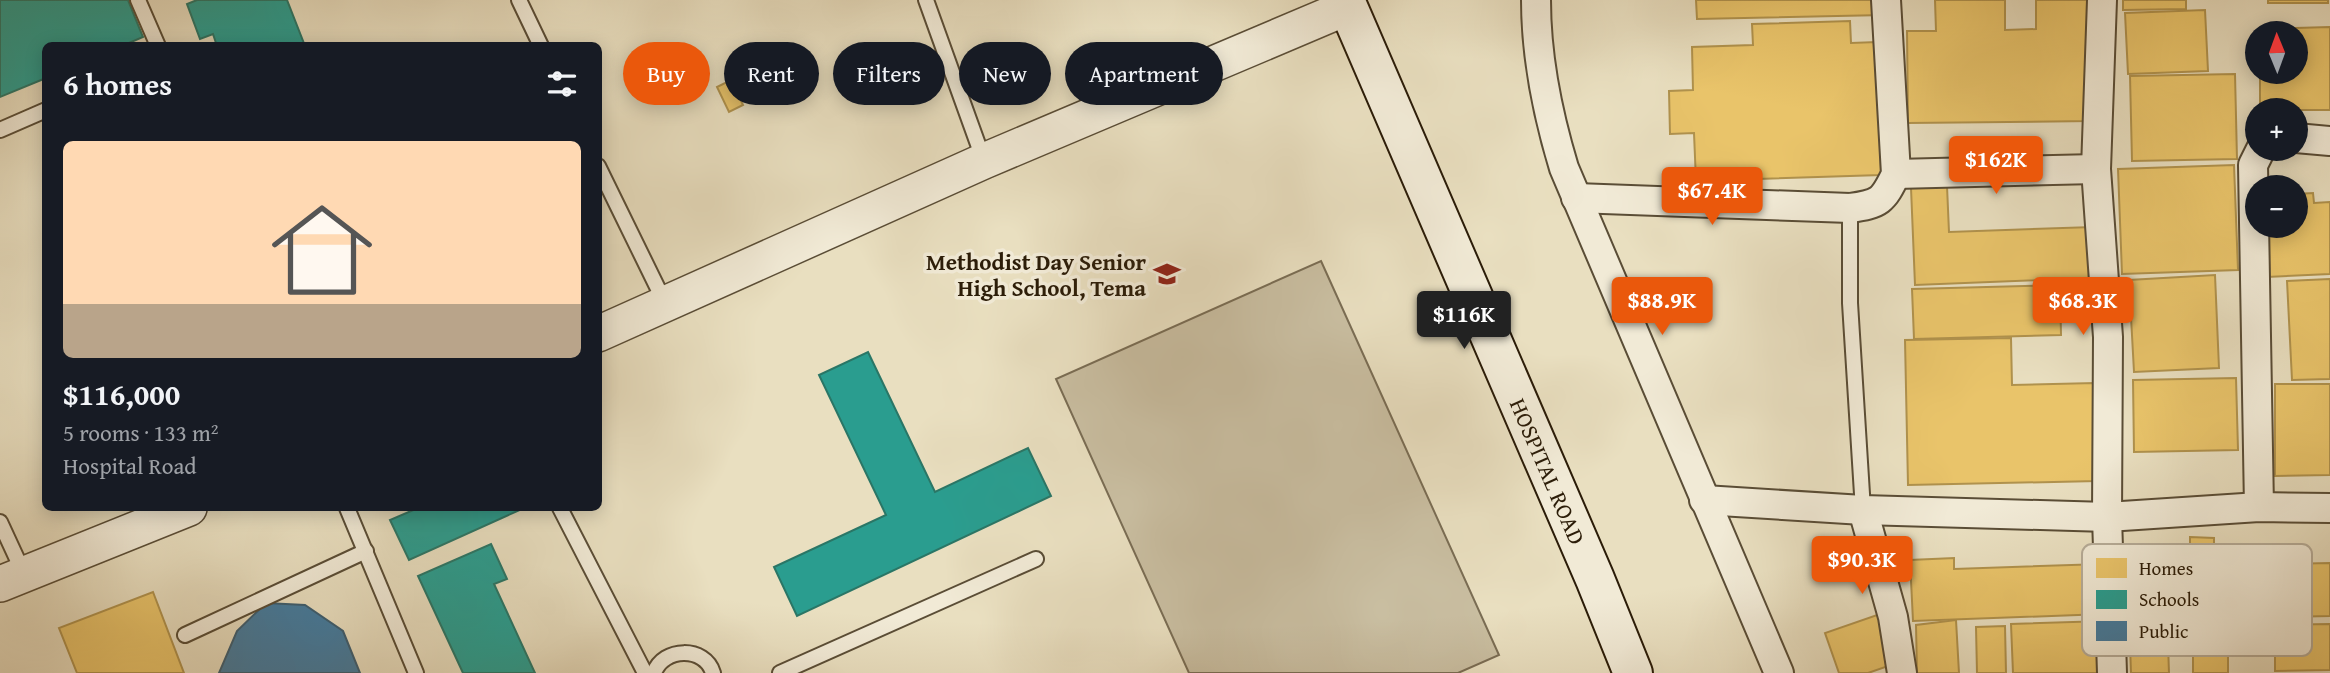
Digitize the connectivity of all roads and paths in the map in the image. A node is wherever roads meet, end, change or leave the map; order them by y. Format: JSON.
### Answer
{"nodes":[{"id":1,"x":138,"y":0,"type":"edge"},
{"id":2,"x":519,"y":0,"type":"edge"},
{"id":3,"x":926,"y":0,"type":"edge"},
{"id":4,"x":1536,"y":0,"type":"edge"},
{"id":5,"x":1886,"y":0,"type":"edge"},
{"id":6,"x":2102,"y":0,"type":"edge"},
{"id":7,"x":1353,"y":2,"type":"edge"},
{"id":8,"x":156,"y":42,"type":"edge"},
{"id":9,"x":539,"y":42,"type":"edge"},
{"id":10,"x":42,"y":112,"type":"edge"},
{"id":11,"x":0,"y":130,"type":"edge"},
{"id":12,"x":2308,"y":139,"type":"edge"},
{"id":13,"x":2330,"y":141,"type":"edge"},
{"id":14,"x":984,"y":161,"type":"junction"},
{"id":15,"x":2255,"y":161,"type":"edge"},
{"id":16,"x":2096,"y":170,"type":"junction"},
{"id":17,"x":602,"y":174,"type":"edge"},
{"id":18,"x":1896,"y":174,"type":"junction"},
{"id":19,"x":1576,"y":198,"type":"junction"},
{"id":20,"x":1850,"y":208,"type":"junction"},
{"id":21,"x":665,"y":305,"type":"junction"},
{"id":22,"x":602,"y":332,"type":"edge"},
{"id":23,"x":1704,"y":500,"type":"junction"},
{"id":24,"x":2259,"y":507,"type":"junction"},
{"id":25,"x":2330,"y":508,"type":"edge"},
{"id":26,"x":1863,"y":510,"type":"junction"},
{"id":27,"x":182,"y":511,"type":"edge"},
{"id":28,"x":348,"y":511,"type":"edge"},
{"id":29,"x":562,"y":511,"type":"edge"},
{"id":30,"x":2107,"y":517,"type":"junction"},
{"id":31,"x":0,"y":522,"type":"edge"},
{"id":32,"x":2108,"y":544,"type":"edge"},
{"id":33,"x":366,"y":551,"type":"junction"},
{"id":34,"x":1036,"y":559,"type":"dead end"},
{"id":35,"x":12,"y":579,"type":"edge"},
{"id":36,"x":185,"y":635,"type":"dead end"},
{"id":37,"x":416,"y":673,"type":"edge"},
{"id":38,"x":645,"y":673,"type":"edge"},
{"id":39,"x":654,"y":673,"type":"edge"},
{"id":40,"x":713,"y":673,"type":"edge"},
{"id":41,"x":780,"y":673,"type":"edge"},
{"id":42,"x":1633,"y":673,"type":"edge"},
{"id":43,"x":1779,"y":673,"type":"edge"},
{"id":44,"x":1902,"y":673,"type":"edge"}],
"edges":[{"from":1,"to":8,"type":"lane"},
{"from":2,"to":9,"type":"lane"},
{"from":3,"to":14,"type":"lane"},
{"from":4,"to":19,"type":"street"},
{"from":5,"to":18,"type":"street"},
{"from":6,"to":16,"type":"street"},
{"from":7,"to":14,"type":"street"},
{"from":7,"to":42,"type":"main road","name":"HOSPITAL ROAD"},
{"from":10,"to":11,"type":"lane"},
{"from":12,"to":13,"type":"street"},
{"from":14,"to":21,"type":"street"},
{"from":15,"to":24,"type":"street"},
{"from":16,"to":18,"type":"street"},
{"from":16,"to":30,"type":"street"},
{"from":17,"to":21,"type":"lane"},
{"from":18,"to":20,"type":"street"},
{"from":19,"to":20,"type":"street"},
{"from":19,"to":23,"type":"street"},
{"from":20,"to":26,"type":"lane"},
{"from":21,"to":22,"type":"street"},
{"from":23,"to":26,"type":"street"},
{"from":23,"to":43,"type":"street"},
{"from":24,"to":25,"type":"street"},
{"from":24,"to":30,"type":"street"},
{"from":26,"to":30,"type":"street"},
{"from":26,"to":44,"type":"street"},
{"from":27,"to":35,"type":"street"},
{"from":28,"to":33,"type":"lane"},
{"from":29,"to":38,"type":"lane"},
{"from":30,"to":32,"type":"street"},
{"from":31,"to":35,"type":"lane"},
{"from":33,"to":36,"type":"lane"},
{"from":33,"to":37,"type":"lane"},
{"from":34,"to":41,"type":"lane"},
{"from":39,"to":40,"type":"lane"}]}
